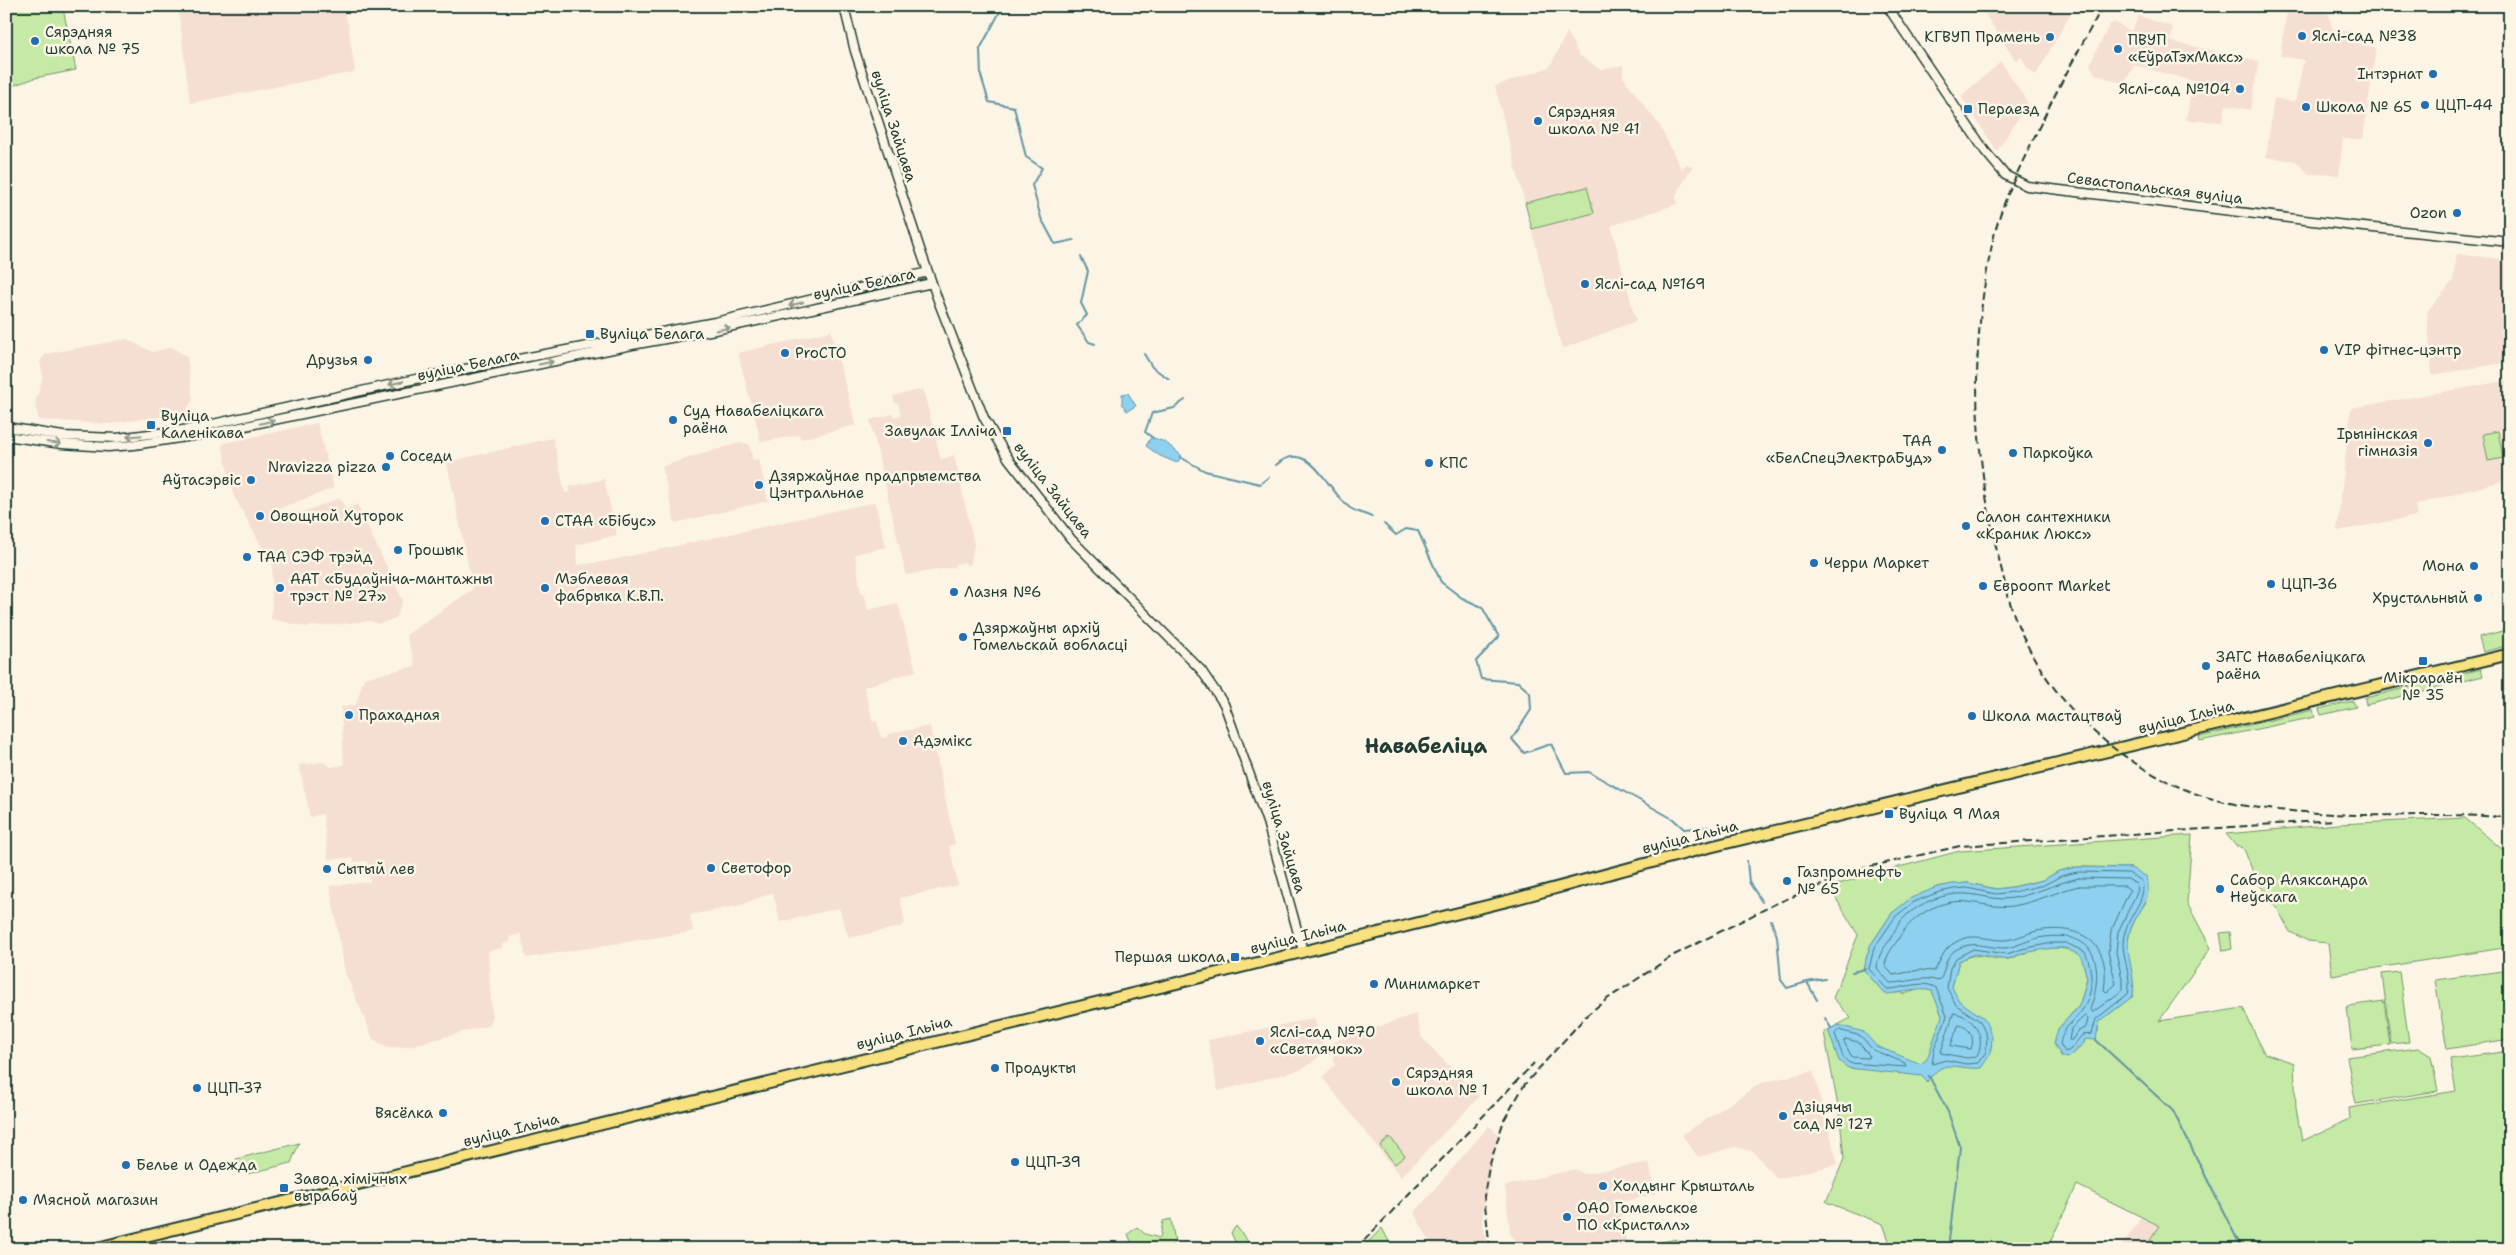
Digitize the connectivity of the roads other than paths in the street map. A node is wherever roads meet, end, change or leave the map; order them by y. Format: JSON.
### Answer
{"nodes":[{"id":1,"x":844,"y":6,"type":"edge"},
{"id":2,"x":1887,"y":6,"type":"edge"},
{"id":3,"x":2510,"y":242,"type":"edge"},
{"id":4,"x":928,"y":272,"type":"junction"},
{"id":5,"x":932,"y":283,"type":"junction"},
{"id":6,"x":6,"y":427,"type":"edge"},
{"id":7,"x":6,"y":436,"type":"edge"},
{"id":8,"x":2510,"y":654,"type":"edge"},
{"id":9,"x":1304,"y":951,"type":"junction"},
{"id":10,"x":93,"y":1249,"type":"edge"}],
"edges":[{"from":1,"to":4,"type":"street","name":"вуліца Зайцава"},
{"from":2,"to":3,"type":"street","name":"Севастопальская вуліца"},
{"from":4,"to":5,"type":"street","name":"вуліца Зайцава"},
{"from":4,"to":6,"type":"street","name":"вуліца Белага","one_way":true},
{"from":7,"to":5,"type":"street","name":"вуліца Белага","one_way":true},
{"from":5,"to":9,"type":"street","name":"вуліца Зайцава"},
{"from":8,"to":9,"type":"main road","name":"вуліца Ільіча"},
{"from":9,"to":10,"type":"main road","name":"вуліца Ільіча"}]}
